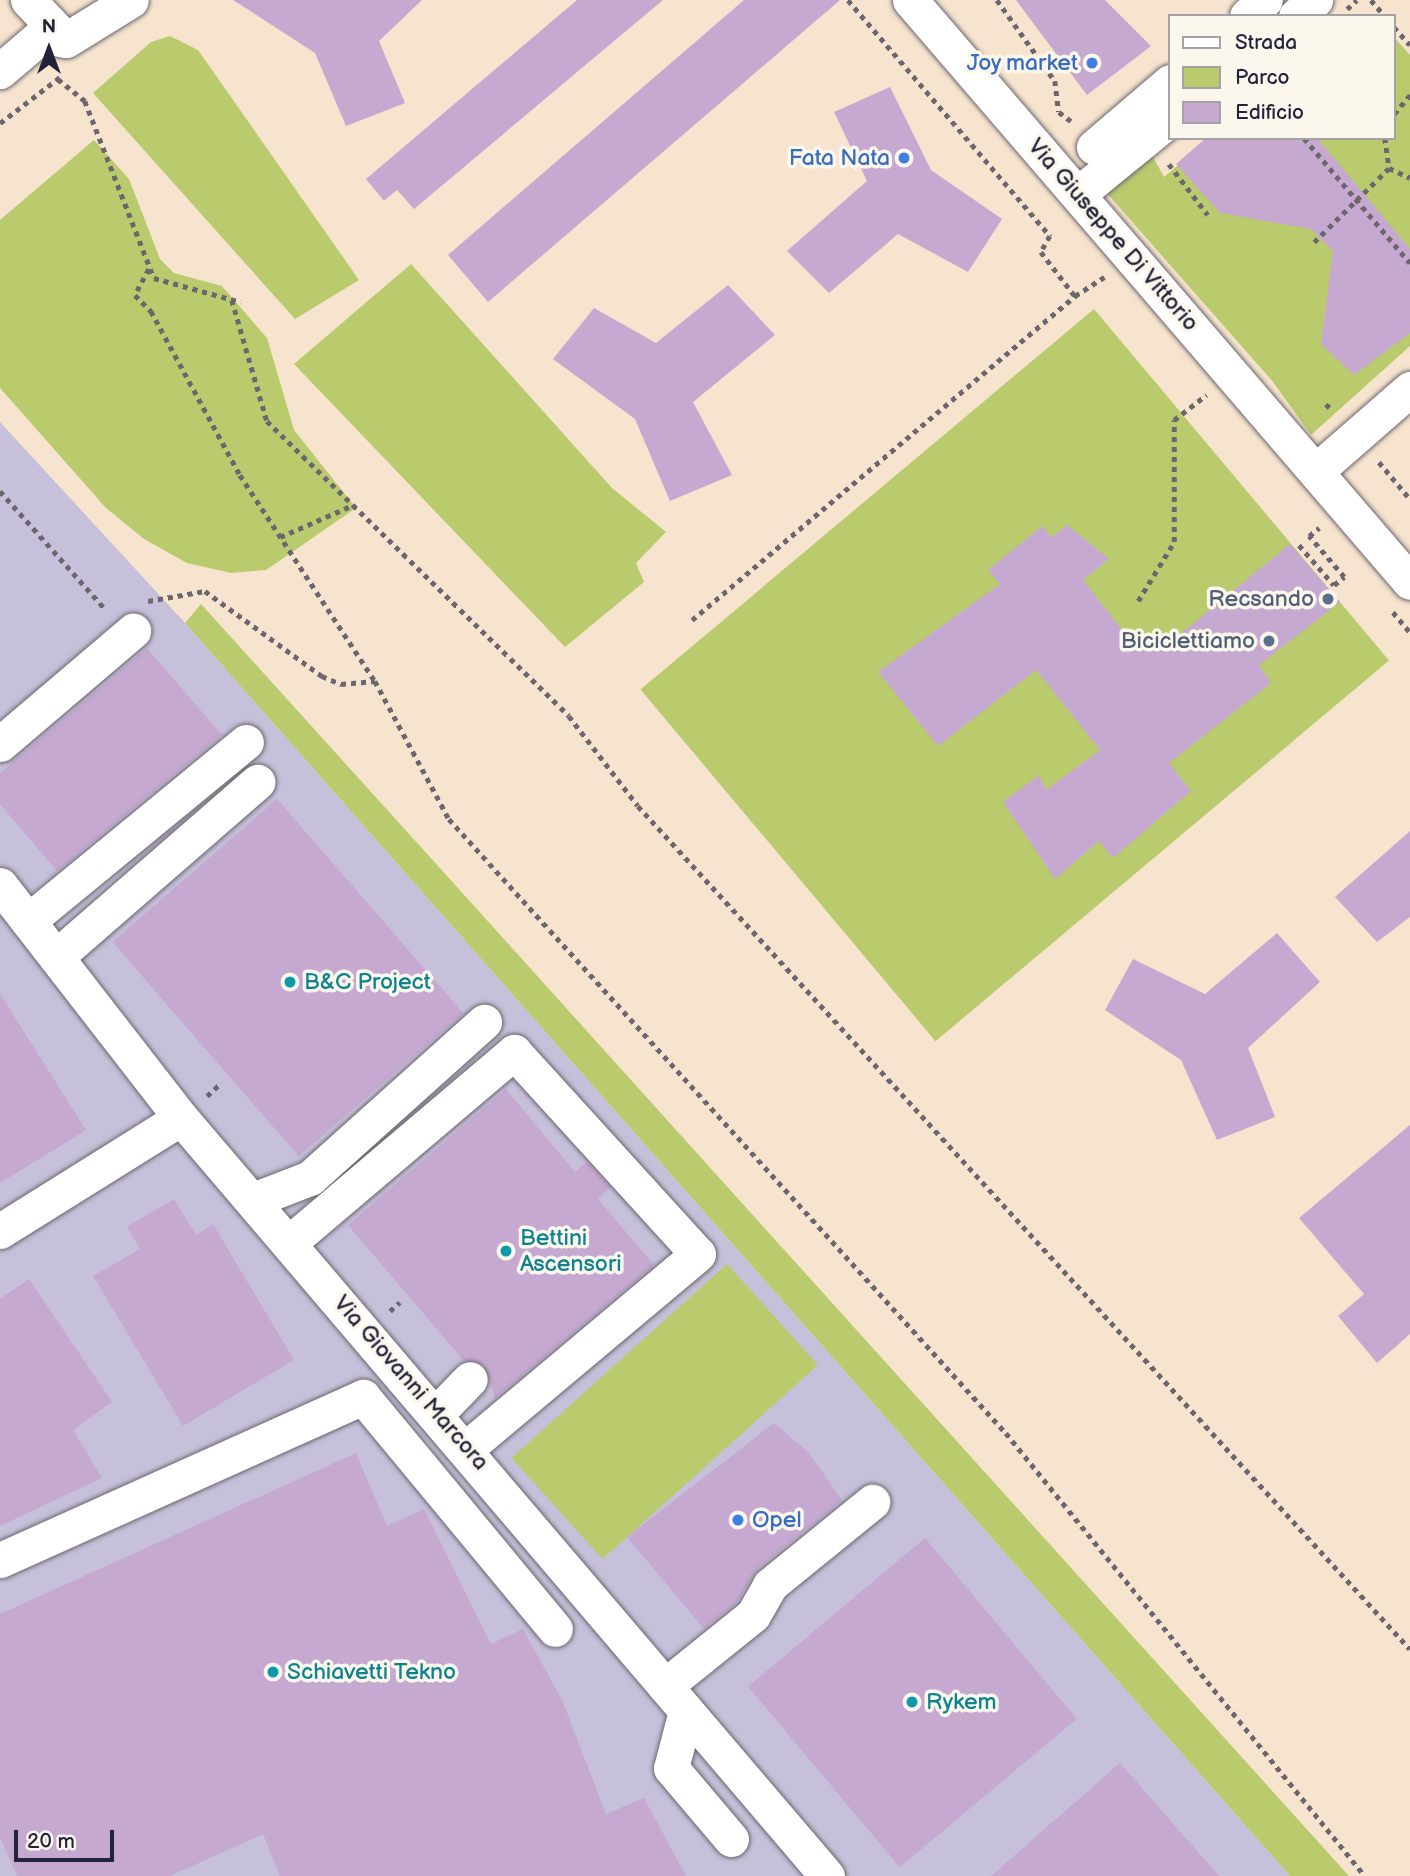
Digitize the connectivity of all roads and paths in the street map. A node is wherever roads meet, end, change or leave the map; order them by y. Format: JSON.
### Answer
{"nodes":[{"id":1,"x":131,"y":0,"type":"edge"},
{"id":2,"x":848,"y":0,"type":"edge"},
{"id":3,"x":911,"y":0,"type":"edge"},
{"id":4,"x":998,"y":0,"type":"edge"},
{"id":5,"x":1265,"y":0,"type":"edge"},
{"id":6,"x":1315,"y":0,"type":"edge"},
{"id":7,"x":1371,"y":0,"type":"edge"},
{"id":8,"x":1249,"y":14,"type":"edge"},
{"id":9,"x":1298,"y":14,"type":"edge"},
{"id":10,"x":1383,"y":14,"type":"edge"},
{"id":11,"x":47,"y":18,"type":"edge"},
{"id":12,"x":1396,"y":29,"type":"edge"},
{"id":13,"x":1410,"y":45,"type":"edge"},
{"id":14,"x":0,"y":71,"type":"edge"},
{"id":15,"x":58,"y":79,"type":"dead end"},
{"id":16,"x":1168,"y":84,"type":"edge"},
{"id":17,"x":1410,"y":95,"type":"edge"},
{"id":18,"x":1396,"y":112,"type":"edge"},
{"id":19,"x":1168,"y":121,"type":"edge"},
{"id":20,"x":1306,"y":140,"type":"edge"},
{"id":21,"x":1385,"y":140,"type":"edge"},
{"id":22,"x":1094,"y":147,"type":"joint"},
{"id":23,"x":1178,"y":156,"type":"dead end"},
{"id":24,"x":1390,"y":168,"type":"junction"},
{"id":25,"x":1410,"y":178,"type":"edge"},
{"id":26,"x":1078,"y":194,"type":"junction"},
{"id":27,"x":1357,"y":200,"type":"junction"},
{"id":28,"x":1208,"y":215,"type":"dead end"},
{"id":29,"x":1314,"y":242,"type":"dead end"},
{"id":30,"x":1410,"y":263,"type":"edge"},
{"id":31,"x":149,"y":269,"type":"junction"},
{"id":32,"x":1115,"y":284,"type":"dead end"},
{"id":33,"x":1075,"y":296,"type":"junction"},
{"id":34,"x":232,"y":300,"type":"junction"},
{"id":35,"x":241,"y":302,"type":"dead end"},
{"id":36,"x":1207,"y":385,"type":"dead end"},
{"id":37,"x":1410,"y":389,"type":"edge"},
{"id":38,"x":1212,"y":391,"type":"junction"},
{"id":39,"x":1219,"y":401,"type":"dead end"},
{"id":40,"x":1316,"y":471,"type":"junction"},
{"id":41,"x":0,"y":491,"type":"edge"},
{"id":42,"x":351,"y":506,"type":"junction"},
{"id":43,"x":1311,"y":518,"type":"dead end"},
{"id":44,"x":280,"y":537,"type":"junction"},
{"id":45,"x":1299,"y":545,"type":"dead end"},
{"id":46,"x":1410,"y":582,"type":"edge"},
{"id":47,"x":1138,"y":601,"type":"dead end"},
{"id":48,"x":132,"y":614,"type":"junction"},
{"id":49,"x":692,"y":620,"type":"dead end"},
{"id":50,"x":375,"y":681,"type":"junction"},
{"id":51,"x":246,"y":742,"type":"dead end"},
{"id":52,"x":0,"y":744,"type":"edge"},
{"id":53,"x":257,"y":782,"type":"dead end"},
{"id":54,"x":0,"y":885,"type":"edge"},
{"id":55,"x":28,"y":921,"type":"junction"},
{"id":56,"x":56,"y":957,"type":"junction"},
{"id":57,"x":484,"y":1022,"type":"dead end"},
{"id":58,"x":181,"y":1118,"type":"junction"},
{"id":59,"x":253,"y":1200,"type":"junction"},
{"id":60,"x":0,"y":1231,"type":"edge"},
{"id":61,"x":290,"y":1242,"type":"junction"},
{"id":62,"x":470,"y":1380,"type":"dead end"},
{"id":63,"x":437,"y":1413,"type":"junction"},
{"id":64,"x":467,"y":1448,"type":"junction"},
{"id":65,"x":872,"y":1502,"type":"dead end"},
{"id":66,"x":0,"y":1560,"type":"edge"},
{"id":67,"x":555,"y":1629,"type":"dead end"},
{"id":68,"x":1410,"y":1649,"type":"edge"},
{"id":69,"x":675,"y":1698,"type":"junction"},
{"id":70,"x":731,"y":1839,"type":"dead end"},
{"id":71,"x":827,"y":1876,"type":"edge"},
{"id":72,"x":1365,"y":1876,"type":"edge"}],
"edges":[{"from":1,"to":11,"type":"street"},
{"from":2,"to":33,"type":"path"},
{"from":3,"to":26,"type":"street","name":"Via Giuseppe Di Vittorio"},
{"from":4,"to":22,"type":"path"},
{"from":5,"to":8,"type":"street"},
{"from":6,"to":9,"type":"street"},
{"from":7,"to":10,"type":"path"},
{"from":11,"to":14,"type":"street"},
{"from":12,"to":13,"type":"path"},
{"from":15,"to":31,"type":"path"},
{"from":16,"to":22,"type":"street"},
{"from":17,"to":18,"type":"path"},
{"from":19,"to":26,"type":"street"},
{"from":20,"to":27,"type":"path"},
{"from":21,"to":24,"type":"path"},
{"from":23,"to":28,"type":"path"},
{"from":24,"to":25,"type":"path"},
{"from":24,"to":27,"type":"path"},
{"from":26,"to":40,"type":"street","name":"Via Giuseppe Di Vittorio"},
{"from":27,"to":29,"type":"path"},
{"from":27,"to":30,"type":"path"},
{"from":31,"to":34,"type":"path"},
{"from":31,"to":44,"type":"path"},
{"from":32,"to":33,"type":"path"},
{"from":33,"to":49,"type":"path"},
{"from":34,"to":35,"type":"path"},
{"from":34,"to":42,"type":"path"},
{"from":36,"to":38,"type":"path"},
{"from":37,"to":40,"type":"street"},
{"from":38,"to":39,"type":"path"},
{"from":38,"to":47,"type":"path"},
{"from":40,"to":46,"type":"street","name":"Via Giuseppe Di Vittorio"},
{"from":41,"to":48,"type":"path"},
{"from":42,"to":44,"type":"path"},
{"from":42,"to":68,"type":"path"},
{"from":43,"to":45,"type":"path"},
{"from":44,"to":50,"type":"path"},
{"from":48,"to":50,"type":"path"},
{"from":48,"to":52,"type":"street"},
{"from":50,"to":72,"type":"path"},
{"from":51,"to":55,"type":"street"},
{"from":53,"to":56,"type":"street"},
{"from":54,"to":55,"type":"street","name":"Via Giovanni Marcora"},
{"from":55,"to":56,"type":"street","name":"Via Giovanni Marcora"},
{"from":56,"to":58,"type":"street","name":"Via Giovanni Marcora"},
{"from":57,"to":59,"type":"street"},
{"from":58,"to":59,"type":"street","name":"Via Giovanni Marcora"},
{"from":58,"to":60,"type":"street"},
{"from":59,"to":61,"type":"street","name":"Via Giovanni Marcora"},
{"from":61,"to":63,"type":"street","name":"Via Giovanni Marcora"},
{"from":61,"to":64,"type":"street"},
{"from":62,"to":63,"type":"street"},
{"from":63,"to":64,"type":"street","name":"Via Giovanni Marcora"},
{"from":64,"to":69,"type":"street","name":"Via Giovanni Marcora"},
{"from":65,"to":69,"type":"street"},
{"from":66,"to":67,"type":"street"},
{"from":69,"to":70,"type":"street"},
{"from":69,"to":71,"type":"street","name":"Via Giovanni Marcora"}]}
